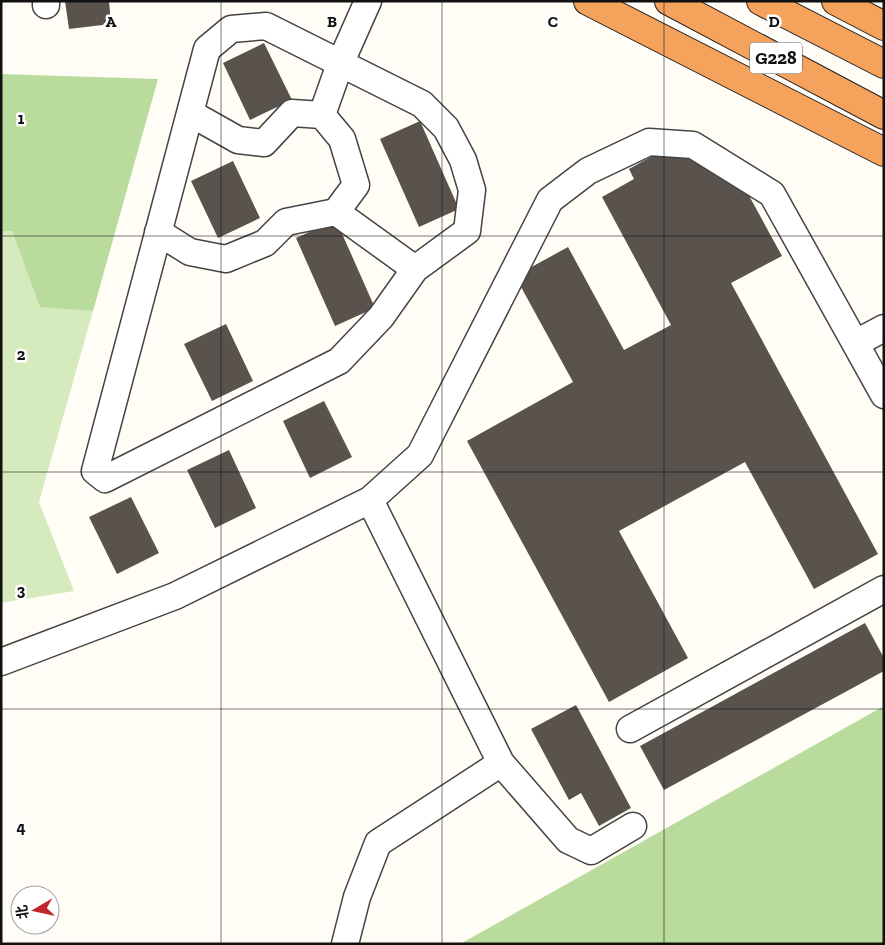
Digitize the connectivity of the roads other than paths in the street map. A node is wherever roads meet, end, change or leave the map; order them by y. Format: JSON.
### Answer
{"nodes":[{"id":1,"x":368,"y":1,"type":"edge"},
{"id":2,"x":588,"y":1,"type":"edge"},
{"id":3,"x":669,"y":1,"type":"edge"},
{"id":4,"x":761,"y":1,"type":"edge"},
{"id":5,"x":836,"y":1,"type":"edge"},
{"id":6,"x":884,"y":26,"type":"edge"},
{"id":7,"x":340,"y":64,"type":"junction"},
{"id":8,"x":884,"y":64,"type":"edge"},
{"id":9,"x":190,"y":113,"type":"junction"},
{"id":10,"x":322,"y":115,"type":"junction"},
{"id":11,"x":884,"y":115,"type":"edge"},
{"id":12,"x":884,"y":152,"type":"edge"},
{"id":13,"x":336,"y":212,"type":"junction"},
{"id":14,"x":158,"y":232,"type":"junction"},
{"id":15,"x":415,"y":269,"type":"junction"},
{"id":16,"x":884,"y":328,"type":"edge"},
{"id":17,"x":856,"y":343,"type":"junction"},
{"id":18,"x":884,"y":395,"type":"edge"},
{"id":19,"x":370,"y":500,"type":"junction"},
{"id":20,"x":884,"y":589,"type":"edge"},
{"id":21,"x":1,"y":662,"type":"edge"},
{"id":22,"x":630,"y":729,"type":"dead end"},
{"id":23,"x":501,"y":763,"type":"junction"},
{"id":24,"x":633,"y":826,"type":"dead end"},
{"id":25,"x":345,"y":944,"type":"edge"}],
"edges":[{"from":1,"to":7,"type":"street"},
{"from":2,"to":12,"type":"highway"},
{"from":3,"to":11,"type":"highway","number":"G228"},
{"from":4,"to":8,"type":"highway","number":"G228"},
{"from":5,"to":6,"type":"highway"},
{"from":7,"to":9,"type":"street"},
{"from":7,"to":10,"type":"street"},
{"from":7,"to":15,"type":"street"},
{"from":9,"to":10,"type":"street"},
{"from":9,"to":14,"type":"street"},
{"from":10,"to":13,"type":"street"},
{"from":13,"to":14,"type":"street"},
{"from":13,"to":15,"type":"street"},
{"from":14,"to":15,"type":"street"},
{"from":16,"to":17,"type":"street"},
{"from":17,"to":18,"type":"street"},
{"from":17,"to":19,"type":"street"},
{"from":19,"to":21,"type":"street"},
{"from":19,"to":23,"type":"street"},
{"from":20,"to":22,"type":"street"},
{"from":23,"to":24,"type":"street"},
{"from":23,"to":25,"type":"street"}]}
